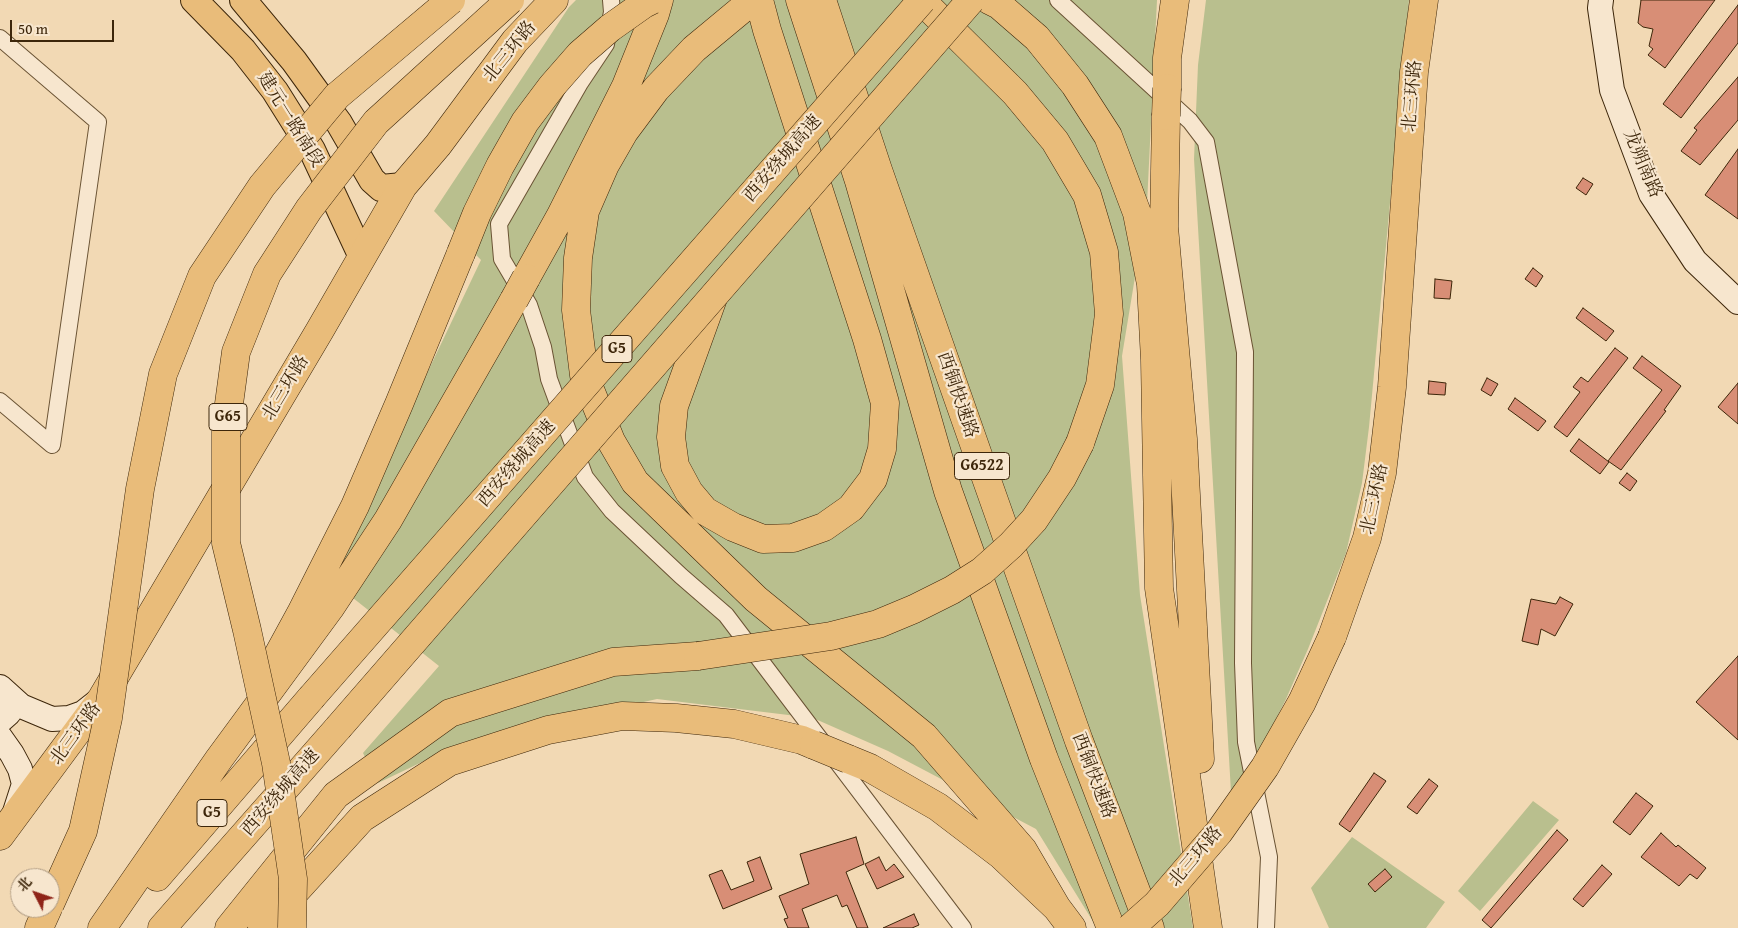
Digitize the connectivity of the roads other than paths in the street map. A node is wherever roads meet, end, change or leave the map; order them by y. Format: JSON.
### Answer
{"nodes":[{"id":1,"x":194,"y":0,"type":"edge"},
{"id":2,"x":243,"y":0,"type":"edge"},
{"id":3,"x":451,"y":0,"type":"edge"},
{"id":4,"x":510,"y":0,"type":"edge"},
{"id":5,"x":554,"y":0,"type":"edge"},
{"id":6,"x":611,"y":0,"type":"edge"},
{"id":7,"x":652,"y":0,"type":"edge"},
{"id":8,"x":659,"y":0,"type":"edge"},
{"id":9,"x":753,"y":0,"type":"edge"},
{"id":10,"x":759,"y":0,"type":"edge"},
{"id":11,"x":800,"y":0,"type":"edge"},
{"id":12,"x":822,"y":0,"type":"edge"},
{"id":13,"x":922,"y":0,"type":"edge"},
{"id":14,"x":971,"y":0,"type":"edge"},
{"id":15,"x":989,"y":0,"type":"edge"},
{"id":16,"x":1058,"y":0,"type":"edge"},
{"id":17,"x":1175,"y":0,"type":"edge"},
{"id":18,"x":1424,"y":0,"type":"edge"},
{"id":19,"x":1601,"y":0,"type":"edge"},
{"id":20,"x":0,"y":38,"type":"edge"},
{"id":21,"x":350,"y":144,"type":"junction"},
{"id":22,"x":312,"y":150,"type":"junction"},
{"id":23,"x":403,"y":186,"type":"junction"},
{"id":24,"x":362,"y":257,"type":"junction"},
{"id":25,"x":713,"y":298,"type":"junction"},
{"id":26,"x":1738,"y":302,"type":"edge"},
{"id":27,"x":0,"y":401,"type":"edge"},
{"id":28,"x":4,"y":691,"type":"edge"},
{"id":29,"x":102,"y":698,"type":"junction"},
{"id":30,"x":0,"y":721,"type":"edge"},
{"id":31,"x":0,"y":737,"type":"edge"},
{"id":32,"x":219,"y":759,"type":"junction"},
{"id":33,"x":6,"y":829,"type":"edge"},
{"id":34,"x":60,"y":882,"type":"edge"},
{"id":35,"x":1064,"y":918,"type":"edge"},
{"id":36,"x":102,"y":928,"type":"edge"},
{"id":37,"x":112,"y":928,"type":"edge"},
{"id":38,"x":162,"y":928,"type":"edge"},
{"id":39,"x":229,"y":928,"type":"edge"},
{"id":40,"x":262,"y":928,"type":"edge"},
{"id":41,"x":292,"y":928,"type":"edge"},
{"id":42,"x":963,"y":928,"type":"edge"},
{"id":43,"x":1111,"y":928,"type":"edge"},
{"id":44,"x":1130,"y":928,"type":"edge"},
{"id":45,"x":1150,"y":928,"type":"edge"},
{"id":46,"x":1208,"y":928,"type":"edge"},
{"id":47,"x":1266,"y":928,"type":"edge"}],
"edges":[{"from":1,"to":22,"type":"main road","name":"建元一路南段"},
{"from":2,"to":21,"type":"main road","name":"建元一路南段"},
{"from":3,"to":34,"type":"highway","bridge":true},
{"from":4,"to":41,"type":"highway","number":"G65","bridge":true},
{"from":5,"to":23,"type":"highway","name":"北三环路"},
{"from":6,"to":42,"type":"street"},
{"from":7,"to":32,"type":"highway","bridge":true},
{"from":8,"to":32,"type":"highway"},
{"from":9,"to":35,"type":"highway"},
{"from":10,"to":25,"type":"highway"},
{"from":11,"to":43,"type":"highway","name":"西铜快速路","number":"G6522"},
{"from":12,"to":45,"type":"highway","name":"西铜快速路","number":"G6522"},
{"from":13,"to":37,"type":"highway","name":"西安绕城高速","number":"G5","bridge":true},
{"from":13,"to":39,"type":"highway","bridge":true},
{"from":14,"to":25,"type":"highway","name":"西安绕城高速","number":"G5","bridge":true},
{"from":15,"to":46,"type":"highway"},
{"from":16,"to":47,"type":"street"},
{"from":17,"to":46,"type":"highway","bridge":true},
{"from":18,"to":44,"type":"highway","name":"北三环路","bridge":true},
{"from":19,"to":26,"type":"street","name":"龙朔南路"},
{"from":20,"to":27,"type":"street"},
{"from":21,"to":22,"type":"main road"},
{"from":21,"to":23,"type":"main road","name":"建元一路南段"},
{"from":22,"to":24,"type":"main road","name":"建元一路南段"},
{"from":23,"to":24,"type":"highway","name":"北三环路"},
{"from":24,"to":29,"type":"highway","name":"北三环路"},
{"from":25,"to":38,"type":"highway","name":"西安绕城高速","number":"G5","bridge":true},
{"from":28,"to":29,"type":"street"},
{"from":28,"to":30,"type":"street"},
{"from":29,"to":33,"type":"highway","name":"北三环路"},
{"from":31,"to":33,"type":"street"},
{"from":32,"to":36,"type":"highway"},
{"from":35,"to":40,"type":"highway","bridge":true}]}
